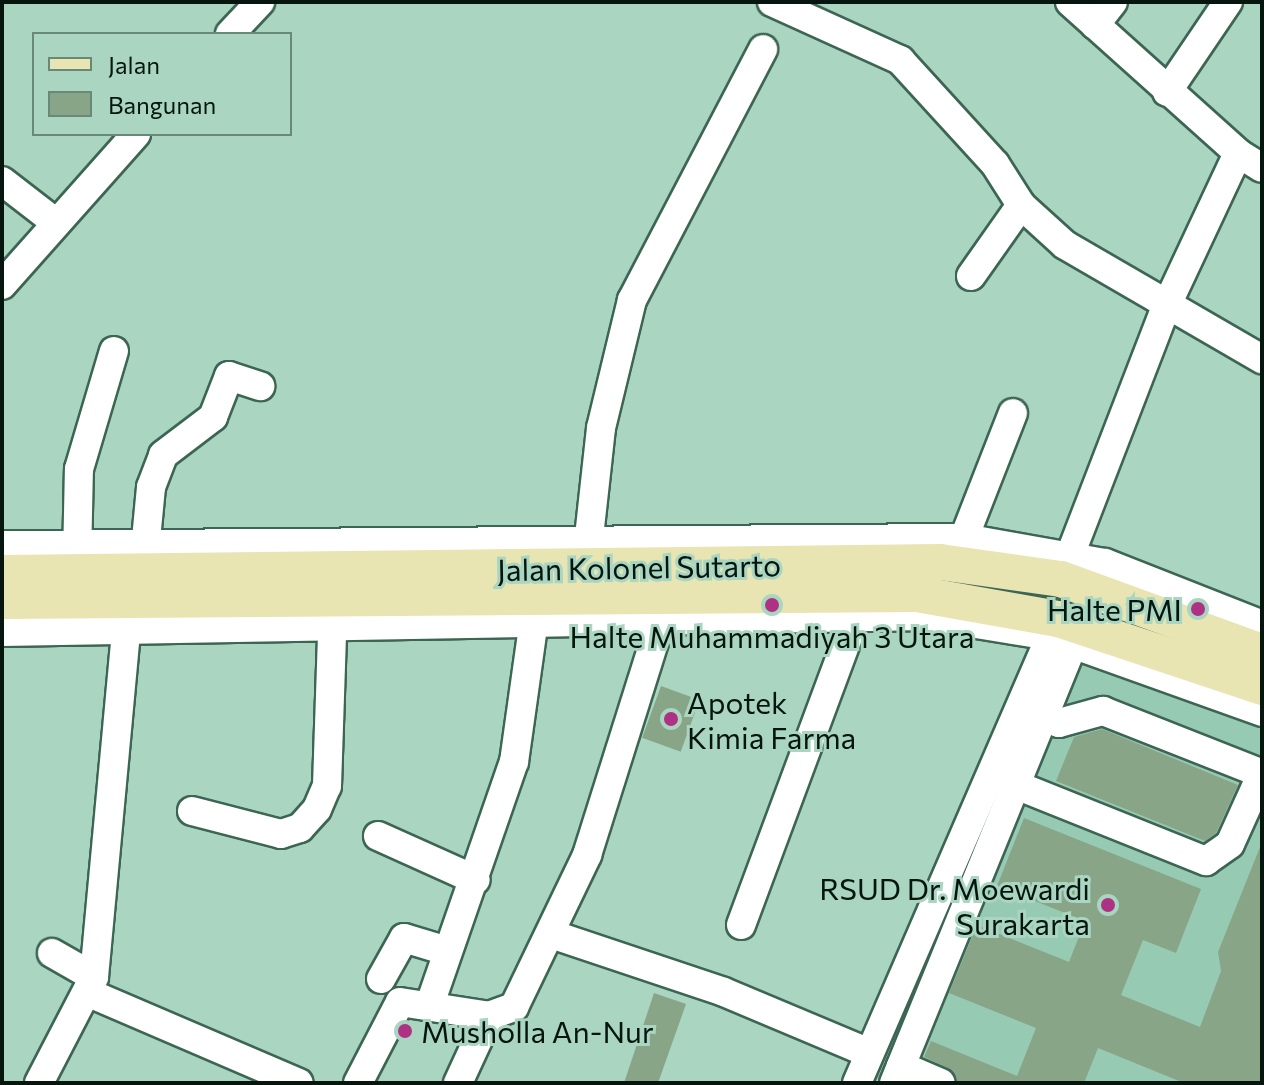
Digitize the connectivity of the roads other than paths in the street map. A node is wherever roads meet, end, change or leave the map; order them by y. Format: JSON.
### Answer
{"nodes":[{"id":1,"x":260,"y":2,"type":"edge"},
{"id":2,"x":772,"y":2,"type":"edge"},
{"id":3,"x":1070,"y":2,"type":"edge"},
{"id":4,"x":1113,"y":2,"type":"edge"},
{"id":5,"x":1228,"y":2,"type":"edge"},
{"id":6,"x":1095,"y":25,"type":"junction"},
{"id":7,"x":232,"y":32,"type":"edge"},
{"id":8,"x":763,"y":49,"type":"dead end"},
{"id":9,"x":1167,"y":92,"type":"junction"},
{"id":10,"x":134,"y":136,"type":"edge"},
{"id":11,"x":1250,"y":160,"type":"edge"},
{"id":12,"x":2,"y":181,"type":"edge"},
{"id":13,"x":1021,"y":205,"type":"junction"},
{"id":14,"x":55,"y":222,"type":"junction"},
{"id":15,"x":971,"y":276,"type":"dead end"},
{"id":16,"x":2,"y":285,"type":"edge"},
{"id":17,"x":1166,"y":307,"type":"junction"},
{"id":18,"x":114,"y":351,"type":"dead end"},
{"id":19,"x":1262,"y":359,"type":"edge"},
{"id":20,"x":260,"y":386,"type":"dead end"},
{"id":21,"x":1013,"y":413,"type":"dead end"},
{"id":22,"x":964,"y":538,"type":"junction"},
{"id":23,"x":2,"y":545,"type":"edge"},
{"id":24,"x":587,"y":553,"type":"junction"},
{"id":25,"x":77,"y":559,"type":"junction"},
{"id":26,"x":1066,"y":566,"type":"junction"},
{"id":27,"x":2,"y":573,"type":"edge"},
{"id":28,"x":136,"y":586,"type":"junction"},
{"id":29,"x":2,"y":601,"type":"edge"},
{"id":30,"x":855,"y":605,"type":"junction"},
{"id":31,"x":667,"y":606,"type":"junction"},
{"id":32,"x":536,"y":608,"type":"junction"},
{"id":33,"x":333,"y":611,"type":"junction"},
{"id":34,"x":1262,"y":625,"type":"edge"},
{"id":35,"x":2,"y":632,"type":"edge"},
{"id":36,"x":1060,"y":633,"type":"junction"},
{"id":37,"x":1262,"y":652,"type":"edge"},
{"id":38,"x":1262,"y":687,"type":"edge"},
{"id":39,"x":1262,"y":712,"type":"edge"},
{"id":40,"x":1043,"y":718,"type":"junction"},
{"id":41,"x":1260,"y":772,"type":"edge"},
{"id":42,"x":1016,"y":785,"type":"junction"},
{"id":43,"x":192,"y":811,"type":"dead end"},
{"id":44,"x":378,"y":836,"type":"dead end"},
{"id":45,"x":476,"y":880,"type":"junction"},
{"id":46,"x":741,"y":925,"type":"dead end"},
{"id":47,"x":551,"y":934,"type":"junction"},
{"id":48,"x":447,"y":951,"type":"junction"},
{"id":49,"x":52,"y":953,"type":"dead end"},
{"id":50,"x":381,"y":979,"type":"dead end"},
{"id":51,"x":91,"y":985,"type":"junction"},
{"id":52,"x":430,"y":1004,"type":"junction"},
{"id":53,"x":489,"y":1016,"type":"junction"},
{"id":54,"x":869,"y":1053,"type":"junction"},
{"id":55,"x":898,"y":1075,"type":"edge"},
{"id":56,"x":39,"y":1083,"type":"edge"},
{"id":57,"x":299,"y":1083,"type":"edge"},
{"id":58,"x":358,"y":1083,"type":"edge"},
{"id":59,"x":458,"y":1083,"type":"edge"},
{"id":60,"x":857,"y":1083,"type":"edge"},
{"id":61,"x":941,"y":1083,"type":"edge"}],
"edges":[{"from":1,"to":7,"type":"street"},
{"from":2,"to":13,"type":"street"},
{"from":3,"to":6,"type":"street"},
{"from":4,"to":6,"type":"street"},
{"from":5,"to":9,"type":"street"},
{"from":6,"to":9,"type":"street"},
{"from":8,"to":24,"type":"street"},
{"from":9,"to":11,"type":"street"},
{"from":10,"to":14,"type":"street"},
{"from":11,"to":17,"type":"street"},
{"from":12,"to":14,"type":"street"},
{"from":13,"to":15,"type":"street"},
{"from":13,"to":17,"type":"street"},
{"from":14,"to":16,"type":"street"},
{"from":17,"to":19,"type":"street"},
{"from":17,"to":26,"type":"street"},
{"from":18,"to":25,"type":"street"},
{"from":20,"to":28,"type":"street"},
{"from":21,"to":22,"type":"street"},
{"from":22,"to":24,"type":"street"},
{"from":22,"to":26,"type":"street"},
{"from":23,"to":25,"type":"street"},
{"from":24,"to":26,"type":"main road","name":"Jalan Kolonel Sutarto"},
{"from":24,"to":28,"type":"main road","name":"Jalan Kolonel Sutarto"},
{"from":25,"to":27,"type":"main road","name":"Jalan Kolonel Sutarto"},
{"from":25,"to":28,"type":"main road","name":"Jalan Kolonel Sutarto"},
{"from":26,"to":34,"type":"street"},
{"from":26,"to":37,"type":"main road","name":"Jalan Kolonel Sutarto"},
{"from":28,"to":29,"type":"main road","name":"Jalan Kolonel Sutarto"},
{"from":28,"to":33,"type":"main road","name":"Jalan Kolonel Sutarto"},
{"from":28,"to":35,"type":"street"},
{"from":28,"to":51,"type":"street"},
{"from":30,"to":31,"type":"main road","name":"Jalan Kolonel Sutarto"},
{"from":30,"to":36,"type":"main road","name":"Jalan Kolonel Sutarto"},
{"from":30,"to":46,"type":"street"},
{"from":31,"to":32,"type":"main road","name":"Jalan Kolonel Sutarto"},
{"from":31,"to":47,"type":"street"},
{"from":32,"to":33,"type":"main road","name":"Jalan Kolonel Sutarto"},
{"from":32,"to":45,"type":"street"},
{"from":33,"to":43,"type":"street"},
{"from":36,"to":38,"type":"main road","name":"Jalan Kolonel Sutarto"},
{"from":36,"to":39,"type":"street"},
{"from":36,"to":40,"type":"street"},
{"from":36,"to":54,"type":"street"},
{"from":40,"to":41,"type":"street"},
{"from":40,"to":42,"type":"street"},
{"from":41,"to":42,"type":"street"},
{"from":42,"to":55,"type":"street"},
{"from":44,"to":45,"type":"street"},
{"from":45,"to":48,"type":"street"},
{"from":47,"to":53,"type":"street"},
{"from":47,"to":54,"type":"street"},
{"from":48,"to":50,"type":"street"},
{"from":48,"to":52,"type":"street"},
{"from":49,"to":51,"type":"street"},
{"from":51,"to":56,"type":"street"},
{"from":51,"to":57,"type":"street"},
{"from":52,"to":53,"type":"street"},
{"from":52,"to":58,"type":"street"},
{"from":53,"to":59,"type":"street"},
{"from":54,"to":60,"type":"street"},
{"from":55,"to":61,"type":"street"}]}
